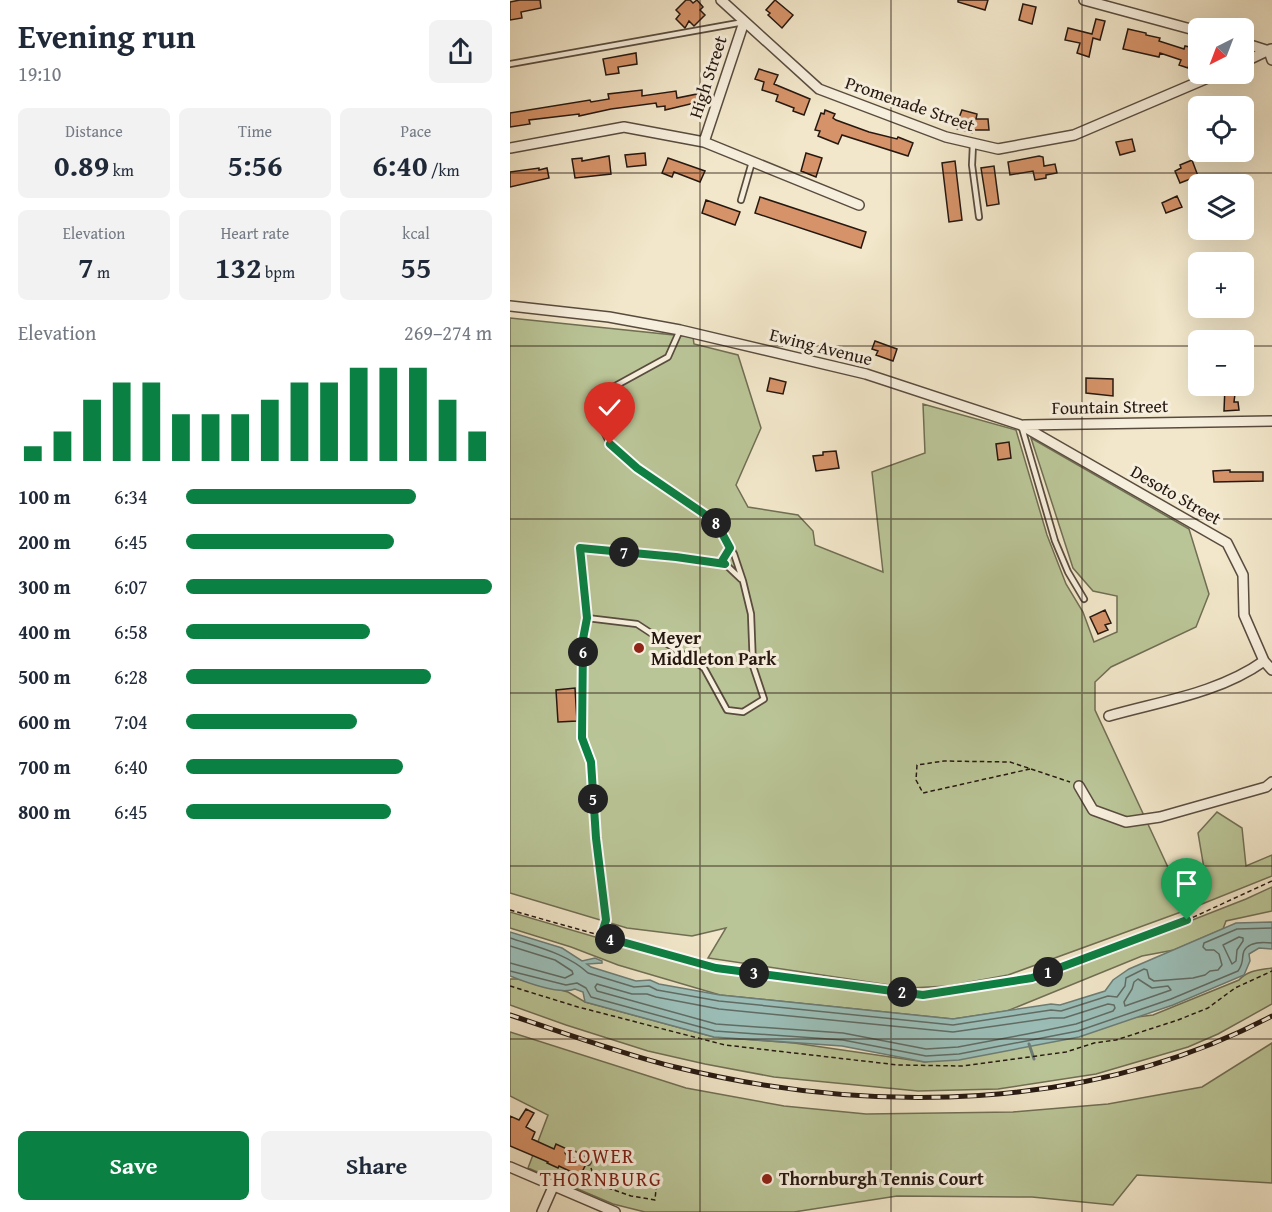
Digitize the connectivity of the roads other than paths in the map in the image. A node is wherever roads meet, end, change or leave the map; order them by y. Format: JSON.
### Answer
{"nodes":[{"id":1,"x":721,"y":0,"type":"edge"},
{"id":2,"x":1084,"y":0,"type":"edge"},
{"id":3,"x":744,"y":22,"type":"junction"},
{"id":4,"x":1188,"y":28,"type":"edge"},
{"id":5,"x":1254,"y":47,"type":"edge"},
{"id":6,"x":1271,"y":53,"type":"edge"},
{"id":7,"x":1254,"y":59,"type":"edge"},
{"id":8,"x":510,"y":64,"type":"edge"},
{"id":9,"x":1194,"y":84,"type":"edge"},
{"id":10,"x":704,"y":142,"type":"junction"},
{"id":11,"x":973,"y":144,"type":"junction"},
{"id":12,"x":510,"y":148,"type":"edge"},
{"id":13,"x":752,"y":162,"type":"junction"},
{"id":14,"x":741,"y":201,"type":"dead end"},
{"id":15,"x":859,"y":205,"type":"dead end"},
{"id":16,"x":979,"y":217,"type":"dead end"},
{"id":17,"x":510,"y":306,"type":"edge"},
{"id":18,"x":680,"y":330,"type":"junction"},
{"id":19,"x":1272,"y":421,"type":"edge"},
{"id":20,"x":1021,"y":425,"type":"junction"},
{"id":21,"x":730,"y":548,"type":"junction"},
{"id":22,"x":725,"y":564,"type":"junction"},
{"id":23,"x":743,"y":581,"type":"junction"},
{"id":24,"x":1084,"y":599,"type":"dead end"},
{"id":25,"x":587,"y":618,"type":"junction"},
{"id":26,"x":583,"y":639,"type":"road end"},
{"id":27,"x":1264,"y":661,"type":"junction"},
{"id":28,"x":1272,"y":670,"type":"edge"},
{"id":29,"x":1109,"y":716,"type":"dead end"},
{"id":30,"x":1272,"y":782,"type":"edge"},
{"id":31,"x":1079,"y":786,"type":"road end"},
{"id":32,"x":570,"y":1152,"type":"dead end"},
{"id":33,"x":589,"y":1165,"type":"road end"},
{"id":34,"x":510,"y":1167,"type":"edge"},
{"id":35,"x":553,"y":1187,"type":"junction"},
{"id":36,"x":542,"y":1212,"type":"edge"},
{"id":37,"x":615,"y":1212,"type":"edge"}],
"edges":[{"from":1,"to":3,"type":"street","name":"Promenade Street"},
{"from":2,"to":4,"type":"street"},
{"from":3,"to":8,"type":"lane"},
{"from":3,"to":10,"type":"street","name":"High Street"},
{"from":3,"to":11,"type":"street","name":"Promenade Street"},
{"from":5,"to":6,"type":"street"},
{"from":6,"to":7,"type":"street"},
{"from":9,"to":11,"type":"street","name":"Promenade Street"},
{"from":10,"to":12,"type":"street"},
{"from":10,"to":13,"type":"street"},
{"from":11,"to":16,"type":"lane"},
{"from":13,"to":14,"type":"lane"},
{"from":13,"to":15,"type":"street"},
{"from":17,"to":18,"type":"street","name":"Ewing Avenue"},
{"from":18,"to":20,"type":"street","name":"Ewing Avenue"},
{"from":18,"to":21,"type":"lane"},
{"from":19,"to":20,"type":"street","name":"Fountain Street"},
{"from":20,"to":24,"type":"lane"},
{"from":20,"to":27,"type":"street","name":"Desoto Street"},
{"from":21,"to":22,"type":"lane"},
{"from":21,"to":23,"type":"lane"},
{"from":22,"to":23,"type":"lane"},
{"from":22,"to":25,"type":"lane"},
{"from":23,"to":25,"type":"lane"},
{"from":25,"to":26,"type":"lane"},
{"from":27,"to":28,"type":"street","name":"Desoto Street"},
{"from":27,"to":29,"type":"street"},
{"from":30,"to":31,"type":"street"},
{"from":32,"to":33,"type":"lane"},
{"from":34,"to":35,"type":"street"},
{"from":35,"to":36,"type":"street"},
{"from":35,"to":37,"type":"street"}]}
